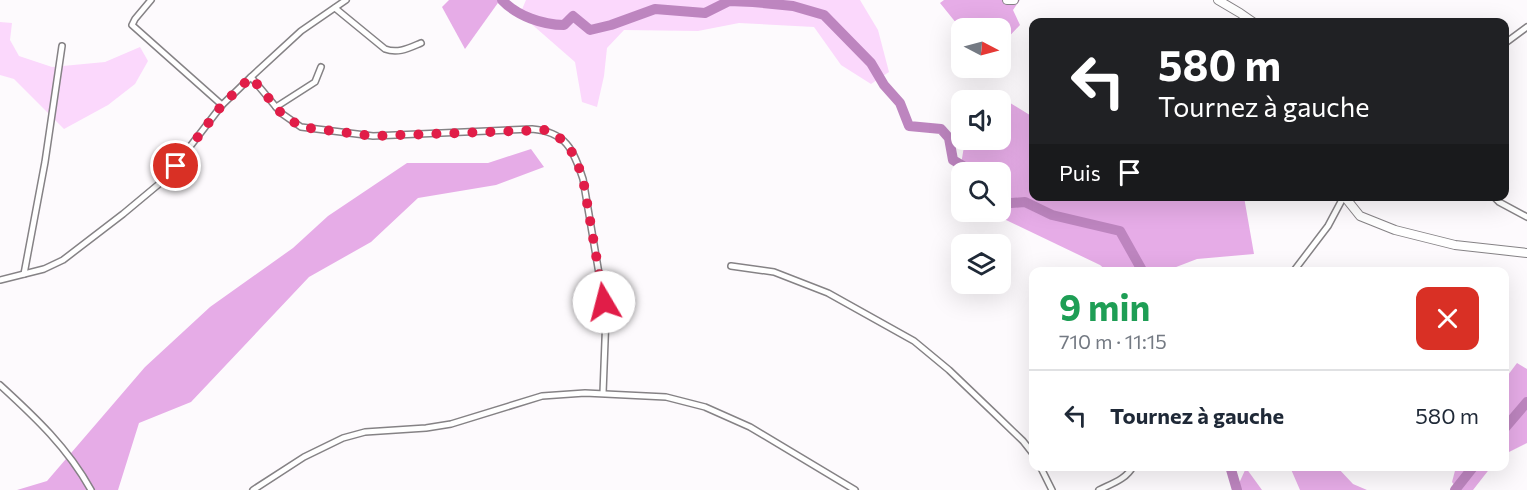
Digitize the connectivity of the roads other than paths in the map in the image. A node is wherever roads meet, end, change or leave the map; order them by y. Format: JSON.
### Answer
{"nodes":[{"id":1,"x":151,"y":0,"type":"edge"},
{"id":2,"x":346,"y":0,"type":"edge"},
{"id":3,"x":1007,"y":0,"type":"edge"},
{"id":4,"x":1014,"y":0,"type":"edge"},
{"id":5,"x":1218,"y":0,"type":"edge"},
{"id":6,"x":335,"y":8,"type":"junction"},
{"id":7,"x":1247,"y":18,"type":"edge"},
{"id":8,"x":1527,"y":27,"type":"edge"},
{"id":9,"x":1509,"y":40,"type":"edge"},
{"id":10,"x":422,"y":43,"type":"dead end"},
{"id":11,"x":62,"y":46,"type":"dead end"},
{"id":12,"x":321,"y":67,"type":"dead end"},
{"id":13,"x":251,"y":77,"type":"junction"},
{"id":14,"x":222,"y":105,"type":"junction"},
{"id":15,"x":276,"y":107,"type":"junction"},
{"id":16,"x":1341,"y":201,"type":"edge"},
{"id":17,"x":1348,"y":201,"type":"edge"},
{"id":18,"x":1498,"y":201,"type":"edge"},
{"id":19,"x":1527,"y":217,"type":"edge"},
{"id":20,"x":1527,"y":253,"type":"edge"},
{"id":21,"x":731,"y":266,"type":"dead end"},
{"id":22,"x":1297,"y":267,"type":"edge"},
{"id":23,"x":24,"y":274,"type":"junction"},
{"id":24,"x":0,"y":280,"type":"edge"},
{"id":25,"x":0,"y":385,"type":"edge"},
{"id":26,"x":603,"y":393,"type":"junction"},
{"id":27,"x":1029,"y":449,"type":"edge"},
{"id":28,"x":1042,"y":471,"type":"edge"},
{"id":29,"x":1130,"y":471,"type":"edge"},
{"id":30,"x":91,"y":490,"type":"edge"},
{"id":31,"x":253,"y":490,"type":"edge"},
{"id":32,"x":855,"y":490,"type":"edge"},
{"id":33,"x":1052,"y":490,"type":"edge"},
{"id":34,"x":1099,"y":490,"type":"edge"}],
"edges":[{"from":1,"to":14,"type":"street"},
{"from":2,"to":6,"type":"street"},
{"from":3,"to":4,"type":"street"},
{"from":5,"to":7,"type":"street"},
{"from":6,"to":10,"type":"street"},
{"from":6,"to":13,"type":"street"},
{"from":8,"to":9,"type":"street"},
{"from":11,"to":23,"type":"street"},
{"from":12,"to":15,"type":"street"},
{"from":13,"to":14,"type":"street"},
{"from":13,"to":15,"type":"street"},
{"from":14,"to":23,"type":"street"},
{"from":15,"to":26,"type":"street"},
{"from":16,"to":22,"type":"street"},
{"from":17,"to":20,"type":"street"},
{"from":18,"to":19,"type":"street"},
{"from":21,"to":27,"type":"street"},
{"from":23,"to":24,"type":"street"},
{"from":25,"to":30,"type":"street"},
{"from":26,"to":31,"type":"street"},
{"from":26,"to":32,"type":"street"},
{"from":28,"to":33,"type":"street"},
{"from":29,"to":34,"type":"street"}]}
